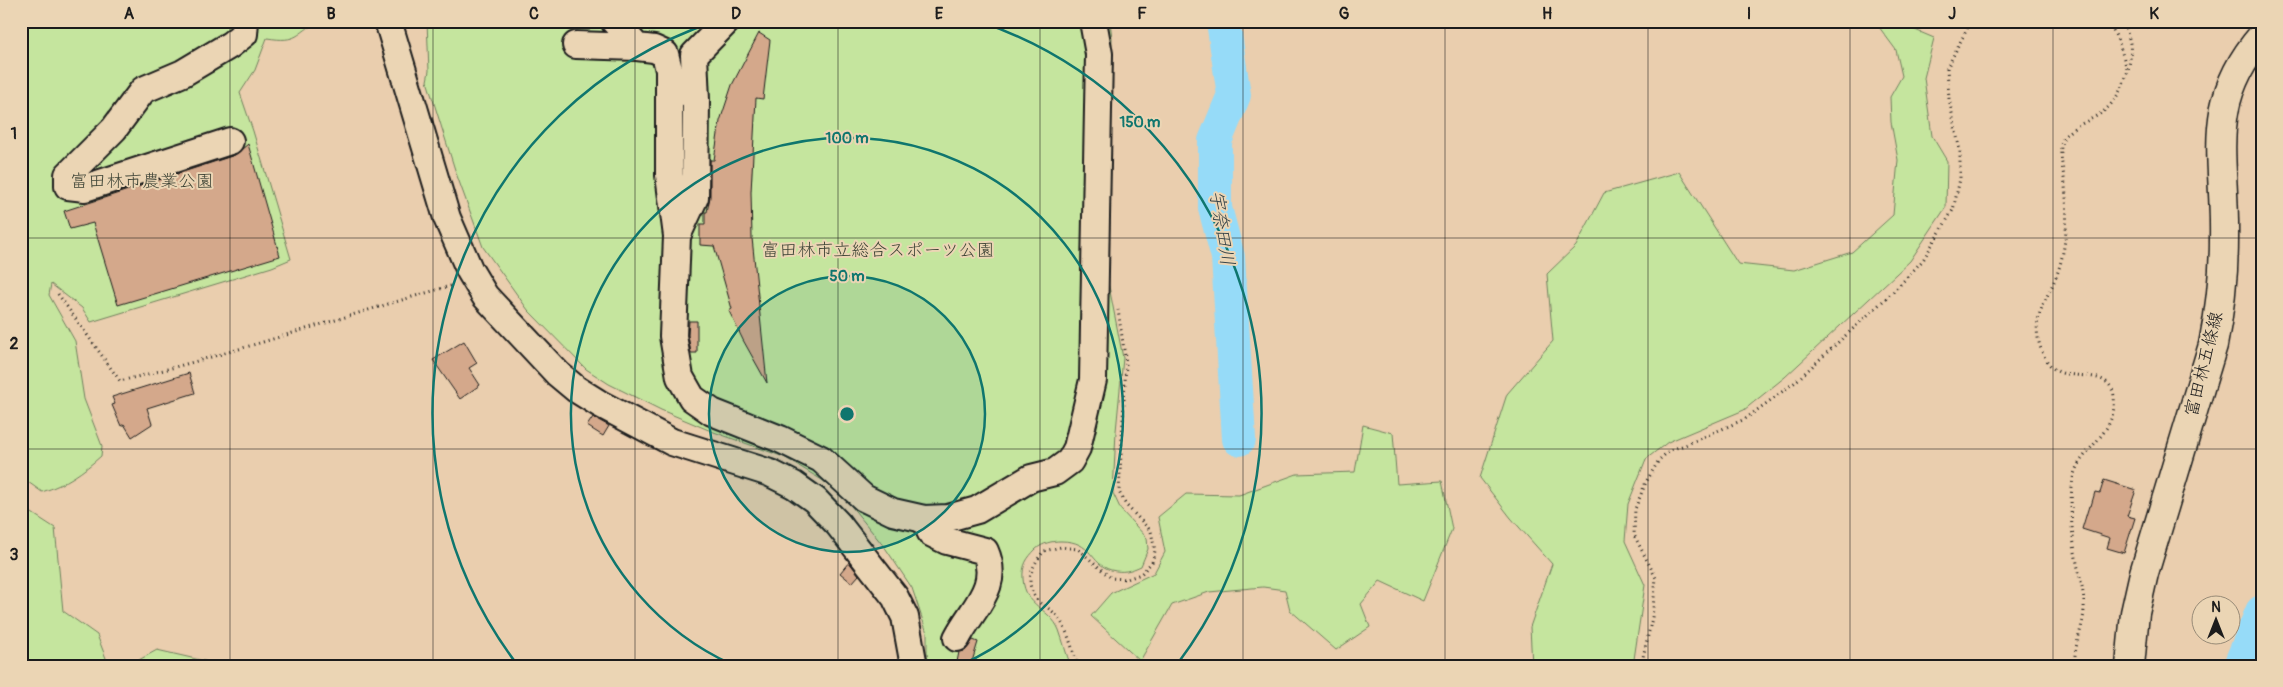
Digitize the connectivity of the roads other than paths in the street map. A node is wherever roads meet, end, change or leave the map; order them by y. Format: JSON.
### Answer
{"nodes":[{"id":1,"x":245,"y":21,"type":"edge"},
{"id":2,"x":388,"y":21,"type":"edge"},
{"id":3,"x":614,"y":21,"type":"edge"},
{"id":4,"x":727,"y":21,"type":"edge"},
{"id":5,"x":1093,"y":21,"type":"edge"},
{"id":6,"x":2262,"y":36,"type":"edge"},
{"id":7,"x":576,"y":45,"type":"dead end"},
{"id":8,"x":637,"y":47,"type":"junction"},
{"id":9,"x":669,"y":74,"type":"junction"},
{"id":10,"x":696,"y":100,"type":"junction"},
{"id":11,"x":230,"y":142,"type":"dead end"},
{"id":12,"x":676,"y":236,"type":"junction"},
{"id":13,"x":924,"y":519,"type":"junction"},
{"id":14,"x":957,"y":638,"type":"dead end"},
{"id":15,"x":914,"y":666,"type":"edge"},
{"id":16,"x":2130,"y":666,"type":"edge"}],
"edges":[{"from":1,"to":11,"type":"street"},
{"from":2,"to":15,"type":"street"},
{"from":3,"to":8,"type":"street"},
{"from":4,"to":10,"type":"street"},
{"from":5,"to":13,"type":"street"},
{"from":6,"to":16,"type":"main road","name":"富田林五條線"},
{"from":7,"to":8,"type":"street"},
{"from":8,"to":9,"type":"street"},
{"from":9,"to":10,"type":"street"},
{"from":9,"to":12,"type":"street"},
{"from":10,"to":12,"type":"street"},
{"from":12,"to":13,"type":"street"},
{"from":13,"to":14,"type":"street"}]}
